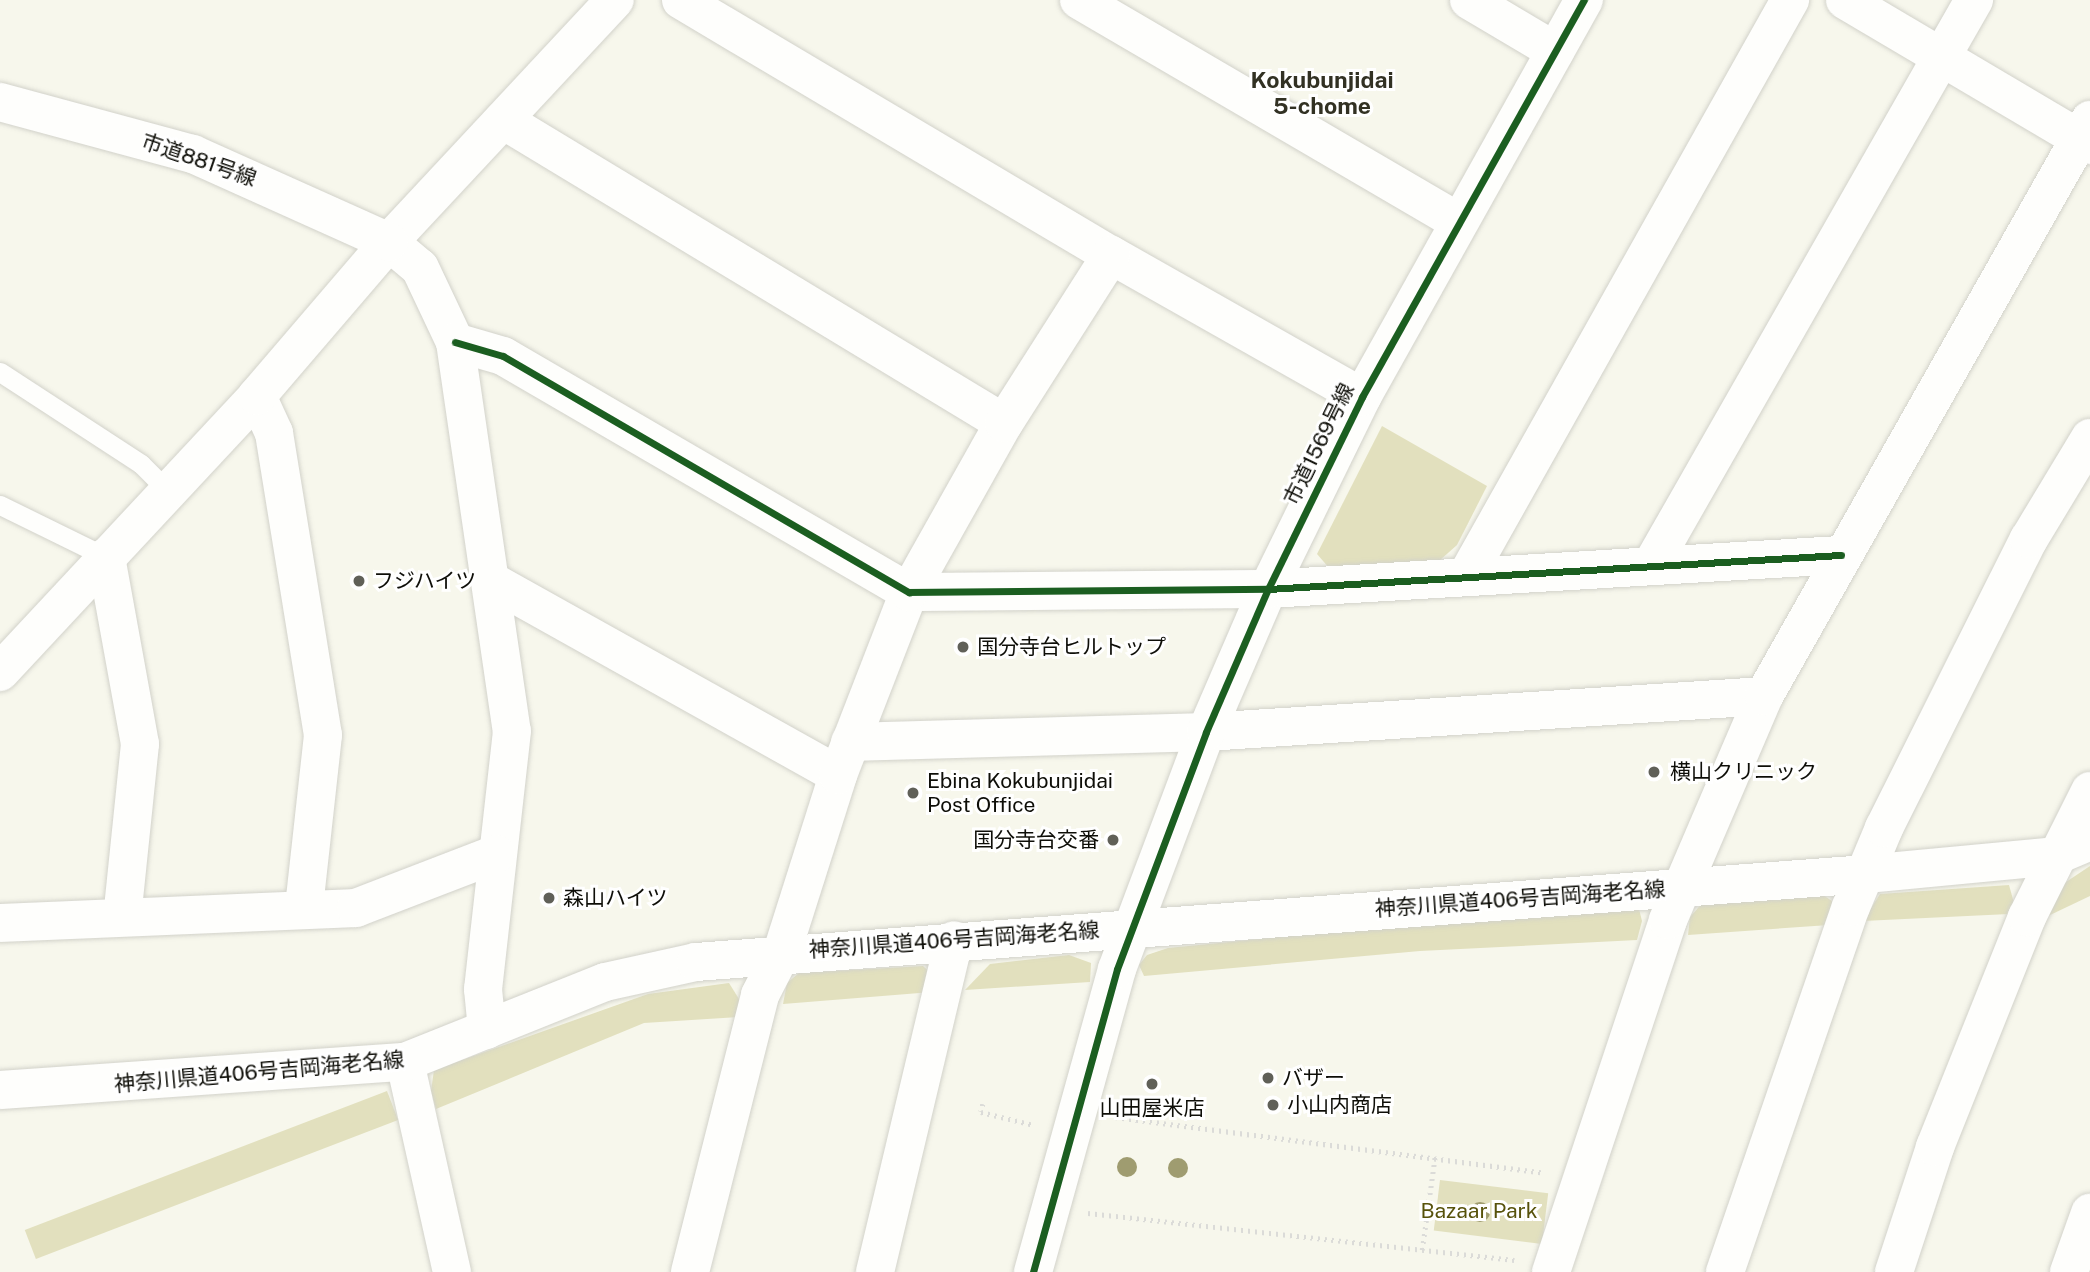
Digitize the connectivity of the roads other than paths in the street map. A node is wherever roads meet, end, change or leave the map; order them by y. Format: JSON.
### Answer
{"nodes":[{"id":1,"x":615,"y":0,"type":"edge"},
{"id":2,"x":681,"y":0,"type":"edge"},
{"id":3,"x":1079,"y":0,"type":"edge"},
{"id":4,"x":1469,"y":0,"type":"edge"},
{"id":5,"x":1584,"y":0,"type":"edge"},
{"id":6,"x":1790,"y":0,"type":"edge"},
{"id":7,"x":1845,"y":0,"type":"edge"},
{"id":8,"x":1974,"y":0,"type":"edge"},
{"id":9,"x":1555,"y":51,"type":"junction"},
{"id":10,"x":1941,"y":57,"type":"junction"},
{"id":11,"x":0,"y":102,"type":"edge"},
{"id":12,"x":503,"y":120,"type":"junction"},
{"id":13,"x":2086,"y":135,"type":"edge"},
{"id":14,"x":1457,"y":221,"type":"junction"},
{"id":15,"x":389,"y":242,"type":"junction"},
{"id":16,"x":1111,"y":255,"type":"junction"},
{"id":17,"x":455,"y":342,"type":"junction"},
{"id":18,"x":0,"y":372,"type":"edge"},
{"id":19,"x":257,"y":396,"type":"junction"},
{"id":20,"x":1362,"y":397,"type":"junction"},
{"id":21,"x":1004,"y":424,"type":"junction"},
{"id":22,"x":2090,"y":438,"type":"edge"},
{"id":23,"x":168,"y":491,"type":"junction"},
{"id":24,"x":0,"y":505,"type":"edge"},
{"id":25,"x":1841,"y":555,"type":"junction"},
{"id":26,"x":106,"y":557,"type":"junction"},
{"id":27,"x":1651,"y":566,"type":"junction"},
{"id":28,"x":1466,"y":578,"type":"junction"},
{"id":29,"x":492,"y":582,"type":"junction"},
{"id":30,"x":1268,"y":589,"type":"junction"},
{"id":31,"x":909,"y":592,"type":"junction"},
{"id":32,"x":0,"y":672,"type":"edge"},
{"id":33,"x":1764,"y":696,"type":"junction"},
{"id":34,"x":1206,"y":732,"type":"junction"},
{"id":35,"x":844,"y":758,"type":"junction"},
{"id":36,"x":2090,"y":791,"type":"edge"},
{"id":37,"x":2090,"y":841,"type":"edge"},
{"id":38,"x":496,"y":854,"type":"junction"},
{"id":39,"x":2054,"y":856,"type":"junction"},
{"id":40,"x":1866,"y":874,"type":"junction"},
{"id":41,"x":1685,"y":886,"type":"junction"},
{"id":42,"x":304,"y":908,"type":"junction"},
{"id":43,"x":122,"y":917,"type":"junction"},
{"id":44,"x":0,"y":923,"type":"edge"},
{"id":45,"x":1134,"y":927,"type":"junction"},
{"id":46,"x":954,"y":940,"type":"junction"},
{"id":47,"x":782,"y":952,"type":"junction"},
{"id":48,"x":487,"y":1030,"type":"junction"},
{"id":49,"x":405,"y":1062,"type":"junction"},
{"id":50,"x":0,"y":1090,"type":"edge"},
{"id":51,"x":2090,"y":1213,"type":"edge"},
{"id":52,"x":1551,"y":1271,"type":"edge"},
{"id":53,"x":452,"y":1272,"type":"edge"},
{"id":54,"x":690,"y":1272,"type":"edge"},
{"id":55,"x":875,"y":1272,"type":"edge"},
{"id":56,"x":1033,"y":1272,"type":"edge"},
{"id":57,"x":1725,"y":1272,"type":"edge"},
{"id":58,"x":1894,"y":1272,"type":"edge"},
{"id":59,"x":2069,"y":1272,"type":"edge"}],
"edges":[{"from":1,"to":12,"type":"street"},
{"from":2,"to":16,"type":"street"},
{"from":3,"to":14,"type":"street"},
{"from":4,"to":9,"type":"street"},
{"from":5,"to":9,"type":"street","name":"市道1569号線"},
{"from":6,"to":28,"type":"street"},
{"from":7,"to":10,"type":"street"},
{"from":8,"to":10,"type":"street"},
{"from":9,"to":14,"type":"street","name":"市道1569号線"},
{"from":10,"to":13,"type":"street"},
{"from":10,"to":27,"type":"street"},
{"from":11,"to":15,"type":"street","name":"市道881号線"},
{"from":12,"to":15,"type":"street"},
{"from":12,"to":21,"type":"street"},
{"from":13,"to":25,"type":"street"},
{"from":14,"to":20,"type":"street","name":"市道1569号線"},
{"from":15,"to":17,"type":"street","name":"市道881号線"},
{"from":15,"to":19,"type":"street"},
{"from":16,"to":20,"type":"street"},
{"from":16,"to":21,"type":"street"},
{"from":17,"to":29,"type":"street","name":"市道881号線"},
{"from":17,"to":31,"type":"street"},
{"from":18,"to":23,"type":"lane"},
{"from":19,"to":23,"type":"street"},
{"from":19,"to":42,"type":"street"},
{"from":20,"to":30,"type":"street","name":"市道1569号線"},
{"from":21,"to":31,"type":"street"},
{"from":22,"to":40,"type":"street"},
{"from":23,"to":26,"type":"street"},
{"from":24,"to":26,"type":"lane"},
{"from":25,"to":27,"type":"street"},
{"from":25,"to":33,"type":"street"},
{"from":26,"to":32,"type":"street"},
{"from":26,"to":43,"type":"street"},
{"from":27,"to":28,"type":"street"},
{"from":28,"to":30,"type":"street"},
{"from":29,"to":35,"type":"street"},
{"from":29,"to":38,"type":"street","name":"市道881号線"},
{"from":30,"to":31,"type":"street"},
{"from":30,"to":34,"type":"street","name":"市道1569号線"},
{"from":31,"to":35,"type":"street"},
{"from":33,"to":34,"type":"street"},
{"from":33,"to":41,"type":"street"},
{"from":34,"to":35,"type":"street"},
{"from":34,"to":45,"type":"street","name":"市道1569号線"},
{"from":35,"to":47,"type":"street"},
{"from":36,"to":39,"type":"street"},
{"from":37,"to":39,"type":"street","name":"神奈川県道406号吉岡海老名線"},
{"from":38,"to":42,"type":"street"},
{"from":38,"to":48,"type":"street","name":"市道881号線"},
{"from":39,"to":40,"type":"street","name":"神奈川県道406号吉岡海老名線"},
{"from":39,"to":58,"type":"street"},
{"from":40,"to":41,"type":"street","name":"神奈川県道406号吉岡海老名線"},
{"from":40,"to":57,"type":"street"},
{"from":41,"to":45,"type":"street","name":"神奈川県道406号吉岡海老名線"},
{"from":41,"to":52,"type":"street"},
{"from":42,"to":43,"type":"street"},
{"from":43,"to":44,"type":"street"},
{"from":45,"to":46,"type":"street","name":"神奈川県道406号吉岡海老名線"},
{"from":45,"to":56,"type":"street","name":"市道1569号線"},
{"from":46,"to":47,"type":"street","name":"神奈川県道406号吉岡海老名線"},
{"from":46,"to":55,"type":"street"},
{"from":47,"to":48,"type":"street","name":"神奈川県道406号吉岡海老名線"},
{"from":47,"to":54,"type":"street"},
{"from":48,"to":49,"type":"street","name":"神奈川県道406号吉岡海老名線"},
{"from":49,"to":50,"type":"street","name":"神奈川県道406号吉岡海老名線"},
{"from":49,"to":53,"type":"street"},
{"from":51,"to":59,"type":"street"}]}
